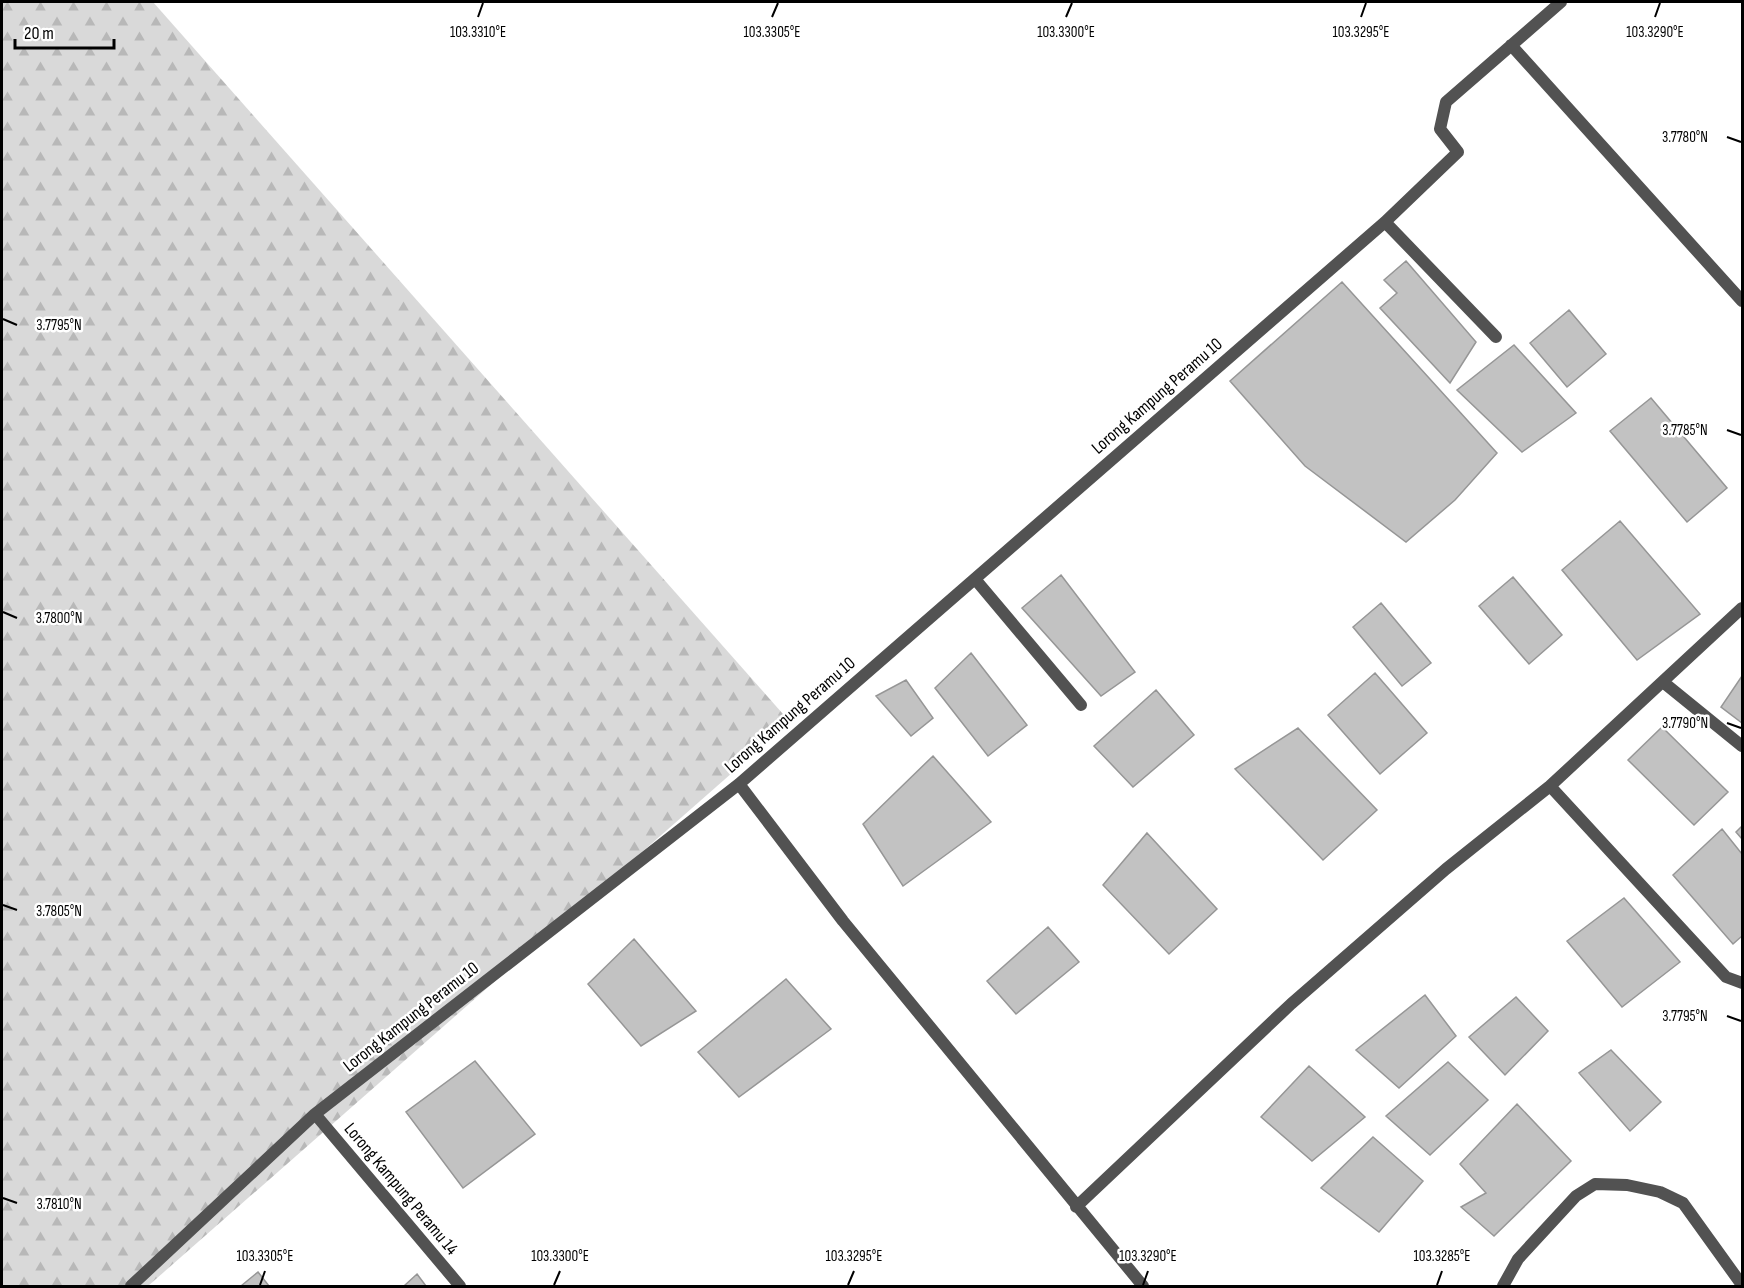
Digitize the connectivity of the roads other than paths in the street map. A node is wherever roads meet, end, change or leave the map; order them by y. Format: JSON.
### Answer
{"nodes":[{"id":1,"x":1561,"y":2,"type":"edge"},
{"id":2,"x":1511,"y":45,"type":"junction"},
{"id":3,"x":1385,"y":222,"type":"junction"},
{"id":4,"x":1743,"y":301,"type":"edge"},
{"id":5,"x":1496,"y":337,"type":"dead end"},
{"id":6,"x":975,"y":579,"type":"junction"},
{"id":7,"x":1743,"y":608,"type":"edge"},
{"id":8,"x":1663,"y":682,"type":"junction"},
{"id":9,"x":1081,"y":705,"type":"dead end"},
{"id":10,"x":1743,"y":746,"type":"edge"},
{"id":11,"x":739,"y":784,"type":"junction"},
{"id":12,"x":1550,"y":786,"type":"junction"},
{"id":13,"x":1743,"y":983,"type":"edge"},
{"id":14,"x":315,"y":1114,"type":"junction"},
{"id":15,"x":1076,"y":1207,"type":"junction"},
{"id":16,"x":1743,"y":1285,"type":"edge"},
{"id":17,"x":131,"y":1287,"type":"edge"},
{"id":18,"x":459,"y":1287,"type":"edge"},
{"id":19,"x":1143,"y":1287,"type":"edge"},
{"id":20,"x":1503,"y":1287,"type":"edge"}],
"edges":[{"from":1,"to":2,"type":"street"},
{"from":2,"to":3,"type":"street","name":"Lorong Kampung Peramu 10"},
{"from":2,"to":4,"type":"street"},
{"from":3,"to":5,"type":"street"},
{"from":3,"to":6,"type":"street","name":"Lorong Kampung Peramu 10"},
{"from":6,"to":9,"type":"street"},
{"from":6,"to":11,"type":"street","name":"Lorong Kampung Peramu 10"},
{"from":7,"to":8,"type":"street"},
{"from":8,"to":10,"type":"street"},
{"from":8,"to":12,"type":"street"},
{"from":11,"to":14,"type":"street","name":"Lorong Kampung Peramu 10"},
{"from":11,"to":15,"type":"street"},
{"from":12,"to":13,"type":"street"},
{"from":12,"to":15,"type":"street"},
{"from":14,"to":17,"type":"street","name":"Lorong Kampung Peramu 10"},
{"from":14,"to":18,"type":"street","name":"Lorong Kampung Peramu 14"},
{"from":15,"to":19,"type":"street"},
{"from":16,"to":20,"type":"street"}]}
